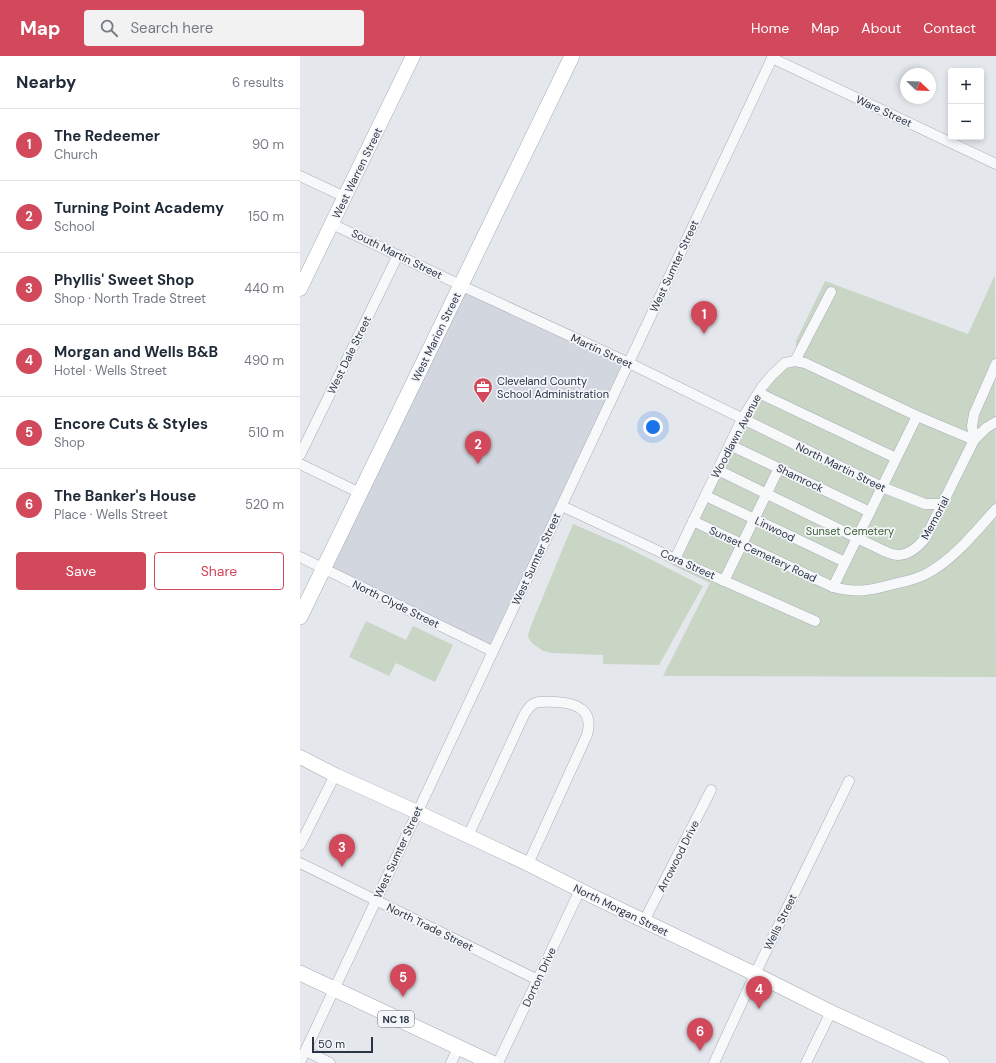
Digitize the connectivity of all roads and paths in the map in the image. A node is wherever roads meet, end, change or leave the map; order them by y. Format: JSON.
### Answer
{"nodes":[{"id":1,"x":413,"y":56,"type":"edge"},
{"id":2,"x":572,"y":56,"type":"edge"},
{"id":3,"x":772,"y":57,"type":"edge"},
{"id":4,"x":996,"y":164,"type":"edge"},
{"id":5,"x":300,"y":176,"type":"edge"},
{"id":6,"x":345,"y":197,"type":"junction"},
{"id":7,"x":332,"y":224,"type":"junction"},
{"id":8,"x":398,"y":255,"type":"junction"},
{"id":9,"x":461,"y":285,"type":"junction"},
{"id":10,"x":300,"y":289,"type":"edge"},
{"id":11,"x":831,"y":292,"type":"dead end"},
{"id":12,"x":795,"y":361,"type":"junction"},
{"id":13,"x":628,"y":363,"type":"junction"},
{"id":14,"x":996,"y":364,"type":"edge"},
{"id":15,"x":759,"y":393,"type":"junction"},
{"id":16,"x":917,"y":416,"type":"junction"},
{"id":17,"x":742,"y":419,"type":"junction"},
{"id":18,"x":996,"y":422,"type":"edge"},
{"id":19,"x":974,"y":440,"type":"junction"},
{"id":20,"x":730,"y":445,"type":"junction"},
{"id":21,"x":300,"y":455,"type":"edge"},
{"id":22,"x":896,"y":458,"type":"junction"},
{"id":23,"x":300,"y":464,"type":"edge"},
{"id":24,"x":779,"y":468,"type":"junction"},
{"id":25,"x":718,"y":470,"type":"junction"},
{"id":26,"x":882,"y":487,"type":"junction"},
{"id":27,"x":360,"y":493,"type":"junction"},
{"id":28,"x":766,"y":493,"type":"junction"},
{"id":29,"x":706,"y":496,"type":"junction"},
{"id":30,"x":942,"y":504,"type":"junction"},
{"id":31,"x":562,"y":506,"type":"junction"},
{"id":32,"x":996,"y":509,"type":"edge"},
{"id":33,"x":870,"y":512,"type":"junction"},
{"id":34,"x":754,"y":519,"type":"junction"},
{"id":35,"x":693,"y":521,"type":"junction"},
{"id":36,"x":857,"y":537,"type":"junction"},
{"id":37,"x":742,"y":544,"type":"junction"},
{"id":38,"x":300,"y":557,"type":"edge"},
{"id":39,"x":675,"y":559,"type":"junction"},
{"id":40,"x":845,"y":562,"type":"junction"},
{"id":41,"x":324,"y":568,"type":"junction"},
{"id":42,"x":724,"y":580,"type":"junction"},
{"id":43,"x":833,"y":587,"type":"junction"},
{"id":44,"x":300,"y":617,"type":"edge"},
{"id":45,"x":815,"y":621,"type":"dead end"},
{"id":46,"x":492,"y":652,"type":"junction"},
{"id":47,"x":300,"y":757,"type":"edge"},
{"id":48,"x":335,"y":774,"type":"junction"},
{"id":49,"x":849,"y":782,"type":"dead end"},
{"id":50,"x":711,"y":790,"type":"dead end"},
{"id":51,"x":417,"y":812,"type":"junction"},
{"id":52,"x":468,"y":836,"type":"junction"},
{"id":53,"x":300,"y":845,"type":"edge"},
{"id":54,"x":300,"y":863,"type":"edge"},
{"id":55,"x":528,"y":864,"type":"junction"},
{"id":56,"x":580,"y":890,"type":"junction"},
{"id":57,"x":376,"y":900,"type":"junction"},
{"id":58,"x":644,"y":921,"type":"junction"},
{"id":59,"x":300,"y":974,"type":"edge"},
{"id":60,"x":755,"y":974,"type":"junction"},
{"id":61,"x":538,"y":980,"type":"junction"},
{"id":62,"x":334,"y":989,"type":"junction"},
{"id":63,"x":831,"y":1012,"type":"junction"},
{"id":64,"x":458,"y":1048,"type":"junction"},
{"id":65,"x":306,"y":1051,"type":"junction"},
{"id":66,"x":300,"y":1062,"type":"edge"},
{"id":67,"x":330,"y":1063,"type":"edge"},
{"id":68,"x":451,"y":1063,"type":"edge"},
{"id":69,"x":492,"y":1063,"type":"edge"},
{"id":70,"x":498,"y":1063,"type":"edge"},
{"id":71,"x":714,"y":1063,"type":"edge"},
{"id":72,"x":806,"y":1063,"type":"edge"},
{"id":73,"x":942,"y":1063,"type":"edge"}],
"edges":[{"from":1,"to":6,"type":"street","name":"West Warren Street"},
{"from":2,"to":9,"type":"main road","name":"West Marion Street"},
{"from":3,"to":4,"type":"street","name":"Ware Street"},
{"from":3,"to":13,"type":"street","name":"West Sumter Street"},
{"from":5,"to":6,"type":"street"},
{"from":6,"to":7,"type":"street","name":"West Warren Street"},
{"from":7,"to":8,"type":"street","name":"South Martin Street"},
{"from":7,"to":10,"type":"street","name":"West Warren Street"},
{"from":8,"to":9,"type":"street","name":"South Martin Street"},
{"from":8,"to":21,"type":"street","name":"West Dale Street"},
{"from":9,"to":13,"type":"street","name":"Martin Street"},
{"from":9,"to":27,"type":"main road","name":"West Marion Street"},
{"from":11,"to":12,"type":"street"},
{"from":12,"to":15,"type":"street","name":"Woodlawn Avenue"},
{"from":12,"to":16,"type":"street"},
{"from":13,"to":17,"type":"street","name":"Martin Street"},
{"from":13,"to":31,"type":"street","name":"West Sumter Street"},
{"from":14,"to":19,"type":"street"},
{"from":15,"to":17,"type":"street","name":"Woodlawn Avenue"},
{"from":15,"to":22,"type":"street"},
{"from":16,"to":19,"type":"street"},
{"from":16,"to":22,"type":"street"},
{"from":17,"to":20,"type":"street","name":"Woodlawn Avenue"},
{"from":17,"to":26,"type":"street","name":"North Martin Street"},
{"from":18,"to":19,"type":"street"},
{"from":19,"to":30,"type":"street","name":"Memorial"},
{"from":20,"to":24,"type":"street","name":"Shamrock"},
{"from":20,"to":25,"type":"street","name":"Woodlawn Avenue"},
{"from":22,"to":26,"type":"street"},
{"from":23,"to":27,"type":"street"},
{"from":24,"to":28,"type":"street"},
{"from":24,"to":33,"type":"street","name":"Shamrock"},
{"from":25,"to":28,"type":"street","name":"Memorial"},
{"from":25,"to":29,"type":"street","name":"Woodlawn Avenue"},
{"from":26,"to":30,"type":"street","name":"North Martin Street"},
{"from":26,"to":33,"type":"street"},
{"from":27,"to":41,"type":"main road","name":"West Marion Street"},
{"from":28,"to":34,"type":"street"},
{"from":28,"to":36,"type":"street","name":"Memorial"},
{"from":29,"to":34,"type":"street","name":"Linwood"},
{"from":29,"to":35,"type":"street","name":"Woodlawn Avenue"},
{"from":30,"to":36,"type":"street","name":"Memorial"},
{"from":31,"to":39,"type":"street","name":"Cora Street"},
{"from":31,"to":46,"type":"street","name":"West Sumter Street"},
{"from":32,"to":43,"type":"street","name":"Sunset Cemetery Road"},
{"from":33,"to":36,"type":"street"},
{"from":34,"to":37,"type":"street"},
{"from":34,"to":40,"type":"street","name":"Linwood"},
{"from":35,"to":37,"type":"street","name":"Sunset Cemetery Road"},
{"from":35,"to":39,"type":"street","name":"Woodlawn Avenue"},
{"from":36,"to":40,"type":"street"},
{"from":37,"to":42,"type":"street"},
{"from":37,"to":43,"type":"street","name":"Sunset Cemetery Road"},
{"from":38,"to":41,"type":"street","name":"North Clyde Street"},
{"from":39,"to":42,"type":"street","name":"Cora Street"},
{"from":40,"to":43,"type":"street"},
{"from":41,"to":44,"type":"main road","name":"West Marion Street"},
{"from":41,"to":46,"type":"street","name":"North Clyde Street"},
{"from":42,"to":45,"type":"street","name":"Cora Street"},
{"from":46,"to":51,"type":"street","name":"West Sumter Street"},
{"from":47,"to":48,"type":"street","name":"North Morgan Street"},
{"from":48,"to":51,"type":"street","name":"North Morgan Street"},
{"from":48,"to":53,"type":"street"},
{"from":49,"to":60,"type":"street","name":"Wells Street"},
{"from":50,"to":58,"type":"street","name":"Arrowood Drive"},
{"from":51,"to":52,"type":"street","name":"North Morgan Street"},
{"from":51,"to":57,"type":"street","name":"West Sumter Street"},
{"from":52,"to":55,"type":"street","name":"North Morgan Street"},
{"from":52,"to":55,"type":"street"},
{"from":54,"to":57,"type":"street","name":"North Trade Street"},
{"from":55,"to":56,"type":"street","name":"North Morgan Street"},
{"from":56,"to":58,"type":"street","name":"North Morgan Street"},
{"from":56,"to":61,"type":"street","name":"Dorton Drive"},
{"from":57,"to":61,"type":"street","name":"North Trade Street"},
{"from":57,"to":62,"type":"street","name":"West Sumter Street"},
{"from":58,"to":60,"type":"street","name":"North Morgan Street"},
{"from":59,"to":62,"type":"main road","number":"NC 18"},
{"from":60,"to":63,"type":"street","name":"North Morgan Street"},
{"from":60,"to":71,"type":"street","name":"Wells Street"},
{"from":61,"to":70,"type":"street","name":"Dorton Drive"},
{"from":62,"to":64,"type":"main road","number":"NC 18"},
{"from":62,"to":65,"type":"street","name":"West Sumter Street"},
{"from":63,"to":72,"type":"street"},
{"from":63,"to":73,"type":"street","name":"North Morgan Street"},
{"from":64,"to":68,"type":"street"},
{"from":64,"to":69,"type":"main road","number":"NC 18"},
{"from":65,"to":66,"type":"street","name":"West Sumter Street"},
{"from":65,"to":67,"type":"street"}]}
